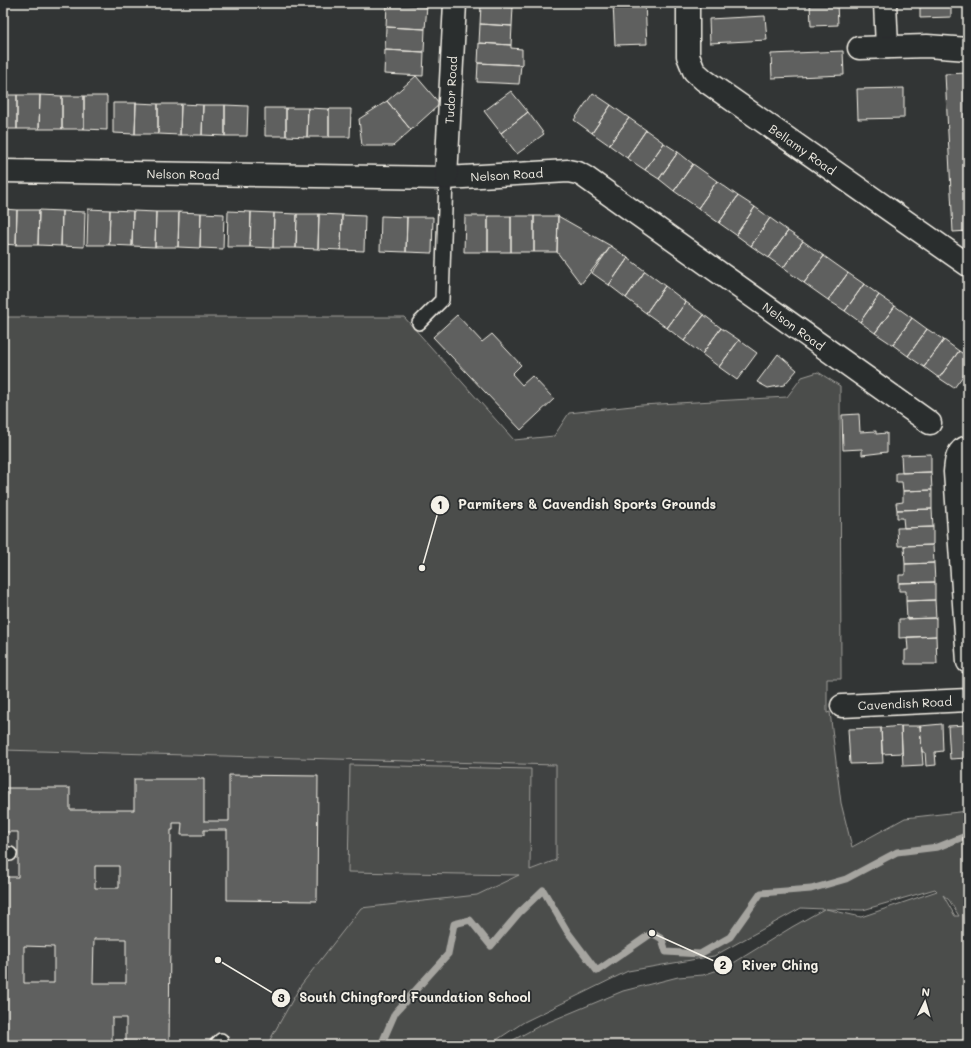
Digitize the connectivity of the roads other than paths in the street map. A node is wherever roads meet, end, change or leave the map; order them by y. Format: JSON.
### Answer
{"nodes":[{"id":1,"x":455,"y":3,"type":"edge"},
{"id":2,"x":688,"y":3,"type":"edge"},
{"id":3,"x":885,"y":3,"type":"edge"},
{"id":4,"x":887,"y":47,"type":"junction"},
{"id":5,"x":859,"y":48,"type":"dead end"},
{"id":6,"x":968,"y":49,"type":"edge"},
{"id":7,"x":3,"y":171,"type":"edge"},
{"id":8,"x":446,"y":178,"type":"junction"},
{"id":9,"x":968,"y":265,"type":"edge"},
{"id":10,"x":419,"y":323,"type":"dead end"},
{"id":11,"x":930,"y":423,"type":"dead end"},
{"id":12,"x":968,"y":447,"type":"edge"},
{"id":13,"x":968,"y":662,"type":"edge"},
{"id":14,"x":968,"y":700,"type":"edge"},
{"id":15,"x":842,"y":706,"type":"dead end"}],
"edges":[{"from":1,"to":8,"type":"street","name":"Tudor Road"},
{"from":2,"to":9,"type":"street","name":"Bellamy Road"},
{"from":3,"to":4,"type":"street"},
{"from":4,"to":5,"type":"street"},
{"from":4,"to":6,"type":"street"},
{"from":7,"to":8,"type":"street","name":"Nelson Road"},
{"from":8,"to":10,"type":"lane"},
{"from":8,"to":11,"type":"street","name":"Nelson Road"},
{"from":12,"to":13,"type":"street"},
{"from":14,"to":15,"type":"street","name":"Cavendish Road"}]}
